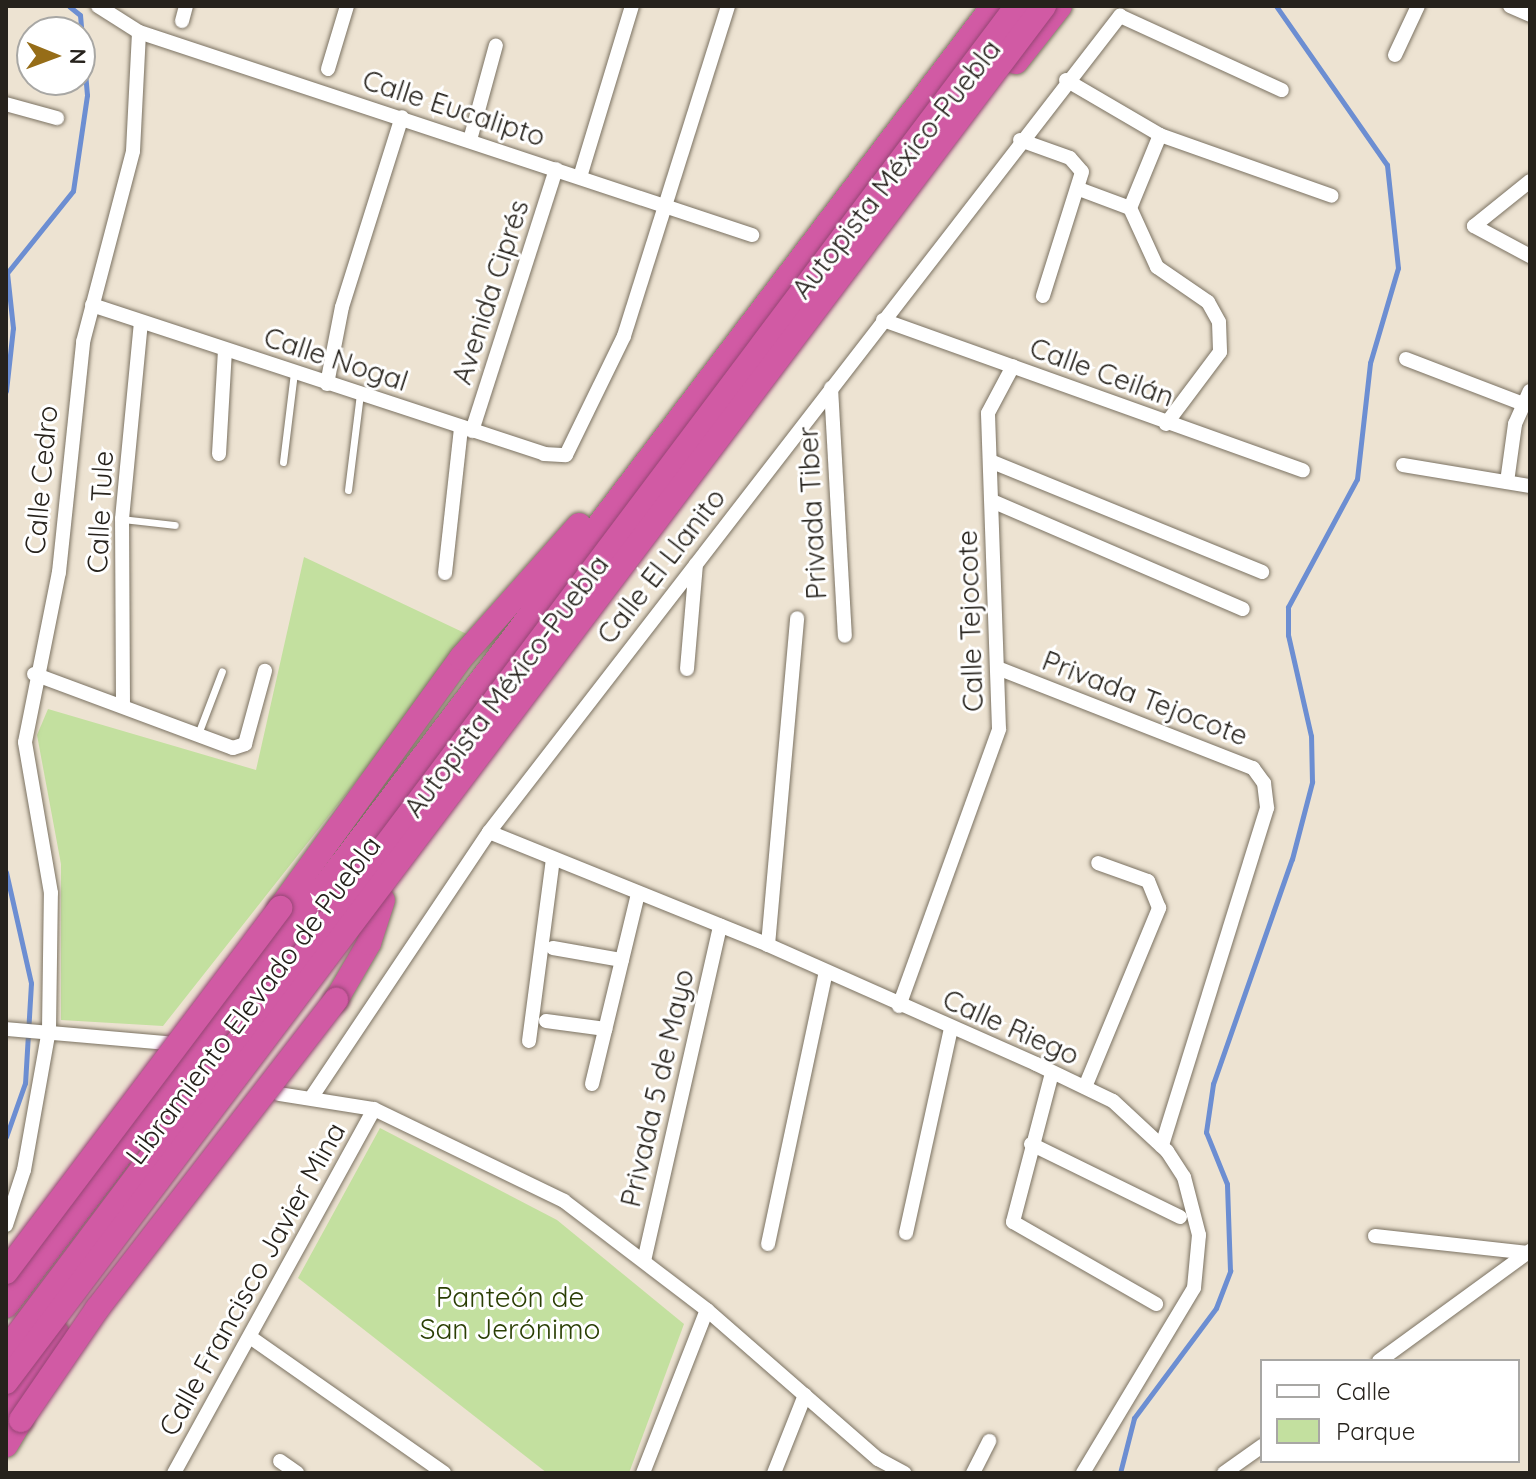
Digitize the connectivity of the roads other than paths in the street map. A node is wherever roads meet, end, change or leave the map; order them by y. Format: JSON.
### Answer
{"nodes":[{"id":1,"x":98,"y":6,"type":"edge"},
{"id":2,"x":186,"y":6,"type":"edge"},
{"id":3,"x":347,"y":6,"type":"edge"},
{"id":4,"x":632,"y":6,"type":"edge"},
{"id":5,"x":728,"y":6,"type":"edge"},
{"id":6,"x":993,"y":6,"type":"edge"},
{"id":7,"x":1017,"y":6,"type":"edge"},
{"id":8,"x":1044,"y":6,"type":"edge"},
{"id":9,"x":1060,"y":6,"type":"edge"},
{"id":10,"x":1418,"y":6,"type":"edge"},
{"id":11,"x":1510,"y":6,"type":"edge"},
{"id":12,"x":1530,"y":15,"type":"edge"},
{"id":13,"x":182,"y":21,"type":"dead end"},
{"id":14,"x":139,"y":32,"type":"junction"},
{"id":15,"x":496,"y":45,"type":"dead end"},
{"id":16,"x":1395,"y":55,"type":"dead end"},
{"id":17,"x":328,"y":69,"type":"dead end"},
{"id":18,"x":1066,"y":80,"type":"junction"},
{"id":19,"x":1282,"y":90,"type":"dead end"},
{"id":20,"x":6,"y":104,"type":"edge"},
{"id":21,"x":402,"y":117,"type":"junction"},
{"id":22,"x":57,"y":118,"type":"dead end"},
{"id":23,"x":1160,"y":135,"type":"junction"},
{"id":24,"x":470,"y":140,"type":"junction"},
{"id":25,"x":1020,"y":140,"type":"junction"},
{"id":26,"x":556,"y":169,"type":"junction"},
{"id":27,"x":580,"y":177,"type":"junction"},
{"id":28,"x":1530,"y":181,"type":"edge"},
{"id":29,"x":1079,"y":189,"type":"junction"},
{"id":30,"x":1332,"y":196,"type":"dead end"},
{"id":31,"x":666,"y":206,"type":"junction"},
{"id":32,"x":1130,"y":208,"type":"junction"},
{"id":33,"x":752,"y":235,"type":"dead end"},
{"id":34,"x":1530,"y":256,"type":"edge"},
{"id":35,"x":1043,"y":296,"type":"dead end"},
{"id":36,"x":92,"y":305,"type":"junction"},
{"id":37,"x":883,"y":320,"type":"junction"},
{"id":38,"x":141,"y":322,"type":"junction"},
{"id":39,"x":225,"y":350,"type":"junction"},
{"id":40,"x":1406,"y":359,"type":"dead end"},
{"id":41,"x":1013,"y":366,"type":"junction"},
{"id":42,"x":294,"y":372,"type":"junction"},
{"id":43,"x":327,"y":384,"type":"junction"},
{"id":44,"x":831,"y":388,"type":"junction"},
{"id":45,"x":360,"y":394,"type":"junction"},
{"id":46,"x":1526,"y":397,"type":"edge"},
{"id":47,"x":1166,"y":424,"type":"junction"},
{"id":48,"x":466,"y":429,"type":"junction"},
{"id":49,"x":219,"y":454,"type":"dead end"},
{"id":50,"x":990,"y":461,"type":"junction"},
{"id":51,"x":283,"y":462,"type":"dead end"},
{"id":52,"x":1403,"y":465,"type":"dead end"},
{"id":53,"x":1303,"y":470,"type":"dead end"},
{"id":54,"x":1507,"y":482,"type":"junction"},
{"id":55,"x":1530,"y":486,"type":"edge"},
{"id":56,"x":348,"y":490,"type":"dead end"},
{"id":57,"x":620,"y":491,"type":"junction"},
{"id":58,"x":992,"y":501,"type":"junction"},
{"id":59,"x":122,"y":519,"type":"junction"},
{"id":60,"x":175,"y":525,"type":"dead end"},
{"id":61,"x":696,"y":563,"type":"junction"},
{"id":62,"x":1262,"y":572,"type":"dead end"},
{"id":63,"x":445,"y":573,"type":"dead end"},
{"id":64,"x":1243,"y":609,"type":"dead end"},
{"id":65,"x":797,"y":618,"type":"dead end"},
{"id":66,"x":845,"y":636,"type":"dead end"},
{"id":67,"x":687,"y":669,"type":"dead end"},
{"id":68,"x":1000,"y":669,"type":"junction"},
{"id":69,"x":222,"y":671,"type":"dead end"},
{"id":70,"x":265,"y":671,"type":"dead end"},
{"id":71,"x":34,"y":674,"type":"junction"},
{"id":72,"x":123,"y":704,"type":"junction"},
{"id":73,"x":198,"y":734,"type":"junction"},
{"id":74,"x":489,"y":832,"type":"junction"},
{"id":75,"x":553,"y":859,"type":"junction"},
{"id":76,"x":1098,"y":863,"type":"dead end"},
{"id":77,"x":638,"y":894,"type":"junction"},
{"id":78,"x":383,"y":900,"type":"junction"},
{"id":79,"x":720,"y":926,"type":"junction"},
{"id":80,"x":768,"y":945,"type":"junction"},
{"id":81,"x":553,"y":948,"type":"dead end"},
{"id":82,"x":622,"y":960,"type":"junction"},
{"id":83,"x":826,"y":972,"type":"junction"},
{"id":84,"x":899,"y":1006,"type":"junction"},
{"id":85,"x":546,"y":1021,"type":"dead end"},
{"id":86,"x":12,"y":1029,"type":"edge"},
{"id":87,"x":605,"y":1029,"type":"junction"},
{"id":88,"x":951,"y":1029,"type":"junction"},
{"id":89,"x":45,"y":1030,"type":"junction"},
{"id":90,"x":529,"y":1041,"type":"dead end"},
{"id":91,"x":166,"y":1043,"type":"dead end"},
{"id":92,"x":6,"y":1044,"type":"edge"},
{"id":93,"x":1052,"y":1073,"type":"junction"},
{"id":94,"x":592,"y":1084,"type":"dead end"},
{"id":95,"x":1085,"y":1087,"type":"junction"},
{"id":96,"x":279,"y":1094,"type":"dead end"},
{"id":97,"x":313,"y":1095,"type":"junction"},
{"id":98,"x":374,"y":1109,"type":"junction"},
{"id":99,"x":1031,"y":1144,"type":"junction"},
{"id":100,"x":1162,"y":1146,"type":"junction"},
{"id":101,"x":1180,"y":1217,"type":"dead end"},
{"id":102,"x":6,"y":1225,"type":"edge"},
{"id":103,"x":906,"y":1233,"type":"dead end"},
{"id":104,"x":1375,"y":1236,"type":"dead end"},
{"id":105,"x":768,"y":1244,"type":"dead end"},
{"id":106,"x":1529,"y":1252,"type":"edge"},
{"id":107,"x":644,"y":1261,"type":"junction"},
{"id":108,"x":6,"y":1272,"type":"edge"},
{"id":109,"x":1156,"y":1304,"type":"dead end"},
{"id":110,"x":6,"y":1306,"type":"edge"},
{"id":111,"x":707,"y":1310,"type":"junction"},
{"id":112,"x":250,"y":1337,"type":"junction"},
{"id":113,"x":6,"y":1350,"type":"edge"},
{"id":114,"x":1382,"y":1359,"type":"edge"},
{"id":115,"x":33,"y":1367,"type":"junction"},
{"id":116,"x":6,"y":1382,"type":"edge"},
{"id":117,"x":805,"y":1395,"type":"junction"},
{"id":118,"x":6,"y":1407,"type":"edge"},
{"id":119,"x":6,"y":1434,"type":"edge"},
{"id":120,"x":989,"y":1441,"type":"dead end"},
{"id":121,"x":6,"y":1445,"type":"edge"},
{"id":122,"x":1260,"y":1447,"type":"edge"},
{"id":123,"x":280,"y":1461,"type":"dead end"},
{"id":124,"x":174,"y":1473,"type":"edge"},
{"id":125,"x":297,"y":1473,"type":"edge"},
{"id":126,"x":444,"y":1473,"type":"edge"},
{"id":127,"x":643,"y":1473,"type":"edge"},
{"id":128,"x":774,"y":1473,"type":"edge"},
{"id":129,"x":904,"y":1473,"type":"edge"},
{"id":130,"x":973,"y":1473,"type":"edge"},
{"id":131,"x":1083,"y":1473,"type":"edge"},
{"id":132,"x":1224,"y":1473,"type":"edge"}],
"edges":[{"from":1,"to":14,"type":"street"},
{"from":2,"to":13,"type":"street"},
{"from":3,"to":17,"type":"street"},
{"from":4,"to":27,"type":"street"},
{"from":5,"to":31,"type":"street"},
{"from":6,"to":57,"type":"highway","name":"Autopista México-Puebla"},
{"from":7,"to":113,"type":"highway","name":"Libramiento Elevado de Puebla","bridge":true},
{"from":8,"to":116,"type":"highway","name":"Libramiento Elevado de Puebla","bridge":true},
{"from":9,"to":78,"type":"highway","name":"Autopista México-Puebla"},
{"from":10,"to":16,"type":"street"},
{"from":11,"to":12,"type":"street"},
{"from":14,"to":21,"type":"street","name":"Calle Eucalipto"},
{"from":14,"to":36,"type":"street","name":"Calle Cedro"},
{"from":15,"to":24,"type":"street"},
{"from":18,"to":19,"type":"street","name":"Calle El Llanito"},
{"from":18,"to":23,"type":"street"},
{"from":18,"to":25,"type":"street","name":"Calle El Llanito"},
{"from":20,"to":22,"type":"street"},
{"from":21,"to":24,"type":"street","name":"Calle Eucalipto"},
{"from":21,"to":43,"type":"street"},
{"from":23,"to":30,"type":"street"},
{"from":23,"to":32,"type":"street"},
{"from":24,"to":26,"type":"street","name":"Calle Eucalipto"},
{"from":25,"to":29,"type":"street"},
{"from":25,"to":37,"type":"street","name":"Calle El Llanito"},
{"from":26,"to":27,"type":"street","name":"Calle Eucalipto"},
{"from":26,"to":48,"type":"street","name":"Avenida Ciprés"},
{"from":27,"to":31,"type":"street","name":"Calle Eucalipto"},
{"from":28,"to":34,"type":"street"},
{"from":29,"to":32,"type":"street"},
{"from":29,"to":35,"type":"street"},
{"from":31,"to":33,"type":"street","name":"Calle Eucalipto"},
{"from":31,"to":48,"type":"street","name":"Calle Nogal"},
{"from":32,"to":47,"type":"street"},
{"from":36,"to":38,"type":"street","name":"Calle Nogal"},
{"from":36,"to":71,"type":"street","name":"Calle Cedro"},
{"from":37,"to":41,"type":"street","name":"Calle Ceilán"},
{"from":37,"to":44,"type":"street","name":"Calle El Llanito"},
{"from":38,"to":39,"type":"street","name":"Calle Nogal"},
{"from":38,"to":59,"type":"street","name":"Calle Tule"},
{"from":39,"to":42,"type":"street","name":"Calle Nogal"},
{"from":39,"to":49,"type":"street"},
{"from":40,"to":46,"type":"street"},
{"from":41,"to":47,"type":"street","name":"Calle Ceilán"},
{"from":41,"to":50,"type":"street","name":"Calle Tejocote"},
{"from":42,"to":43,"type":"street","name":"Calle Nogal"},
{"from":42,"to":51,"type":"lane"},
{"from":43,"to":45,"type":"street","name":"Calle Nogal"},
{"from":44,"to":61,"type":"street","name":"Calle El Llanito"},
{"from":44,"to":66,"type":"street","name":"Privada Tiber"},
{"from":45,"to":48,"type":"street","name":"Calle Nogal"},
{"from":45,"to":56,"type":"lane"},
{"from":46,"to":54,"type":"street"},
{"from":47,"to":53,"type":"street","name":"Calle Ceilán"},
{"from":48,"to":63,"type":"street","name":"Avenida Ciprés"},
{"from":50,"to":58,"type":"street","name":"Calle Tejocote"},
{"from":50,"to":62,"type":"street"},
{"from":52,"to":54,"type":"street"},
{"from":54,"to":55,"type":"street"},
{"from":57,"to":108,"type":"highway","bridge":true},
{"from":57,"to":110,"type":"highway","name":"Autopista México-Puebla"},
{"from":58,"to":64,"type":"street"},
{"from":58,"to":68,"type":"street","name":"Calle Tejocote"},
{"from":59,"to":60,"type":"lane"},
{"from":59,"to":72,"type":"street","name":"Calle Tule"},
{"from":61,"to":67,"type":"street"},
{"from":61,"to":74,"type":"street","name":"Calle El Llanito"},
{"from":65,"to":80,"type":"street"},
{"from":68,"to":84,"type":"street","name":"Calle Tejocote"},
{"from":68,"to":100,"type":"street","name":"Privada Tejocote"},
{"from":69,"to":73,"type":"lane"},
{"from":70,"to":73,"type":"street"},
{"from":71,"to":72,"type":"street"},
{"from":71,"to":89,"type":"street","name":"Calle Cedro"},
{"from":72,"to":73,"type":"street"},
{"from":74,"to":75,"type":"street","name":"Calle Riego"},
{"from":74,"to":97,"type":"street","name":"Calle El Llanito"},
{"from":75,"to":77,"type":"street","name":"Calle Riego"},
{"from":75,"to":90,"type":"street"},
{"from":76,"to":95,"type":"street"},
{"from":77,"to":79,"type":"street","name":"Calle Riego"},
{"from":77,"to":82,"type":"street"},
{"from":78,"to":115,"type":"highway","name":"Autopista México-Puebla"},
{"from":78,"to":121,"type":"highway","bridge":true},
{"from":79,"to":80,"type":"street","name":"Calle Riego"},
{"from":79,"to":107,"type":"street","name":"Privada 5 de Mayo"},
{"from":80,"to":83,"type":"street","name":"Calle Riego"},
{"from":81,"to":82,"type":"street"},
{"from":82,"to":87,"type":"street"},
{"from":83,"to":84,"type":"street","name":"Calle Riego"},
{"from":83,"to":105,"type":"street"},
{"from":84,"to":88,"type":"street","name":"Calle Riego"},
{"from":85,"to":87,"type":"street"},
{"from":86,"to":89,"type":"street"},
{"from":86,"to":92,"type":"street"},
{"from":87,"to":94,"type":"street"},
{"from":88,"to":93,"type":"street","name":"Calle Riego"},
{"from":88,"to":103,"type":"street"},
{"from":89,"to":91,"type":"street"},
{"from":89,"to":102,"type":"street","name":"Calle Cedro"},
{"from":93,"to":95,"type":"street","name":"Calle Riego"},
{"from":93,"to":99,"type":"street"},
{"from":95,"to":100,"type":"street","name":"Calle Riego"},
{"from":96,"to":97,"type":"street"},
{"from":97,"to":98,"type":"street"},
{"from":98,"to":107,"type":"street"},
{"from":98,"to":112,"type":"street","name":"Calle Francisco Javier Mina"},
{"from":99,"to":101,"type":"street"},
{"from":99,"to":109,"type":"street"},
{"from":100,"to":131,"type":"street","name":"Calle Riego"},
{"from":104,"to":106,"type":"street"},
{"from":106,"to":114,"type":"street"},
{"from":107,"to":111,"type":"street"},
{"from":111,"to":117,"type":"street"},
{"from":111,"to":127,"type":"street"},
{"from":112,"to":124,"type":"street","name":"Calle Francisco Javier Mina"},
{"from":112,"to":126,"type":"street"},
{"from":115,"to":118,"type":"highway","name":"Autopista México-Puebla"},
{"from":115,"to":119,"type":"lane"},
{"from":117,"to":128,"type":"street"},
{"from":117,"to":129,"type":"street"},
{"from":120,"to":130,"type":"street"},
{"from":122,"to":132,"type":"street"},
{"from":123,"to":125,"type":"street"}]}
